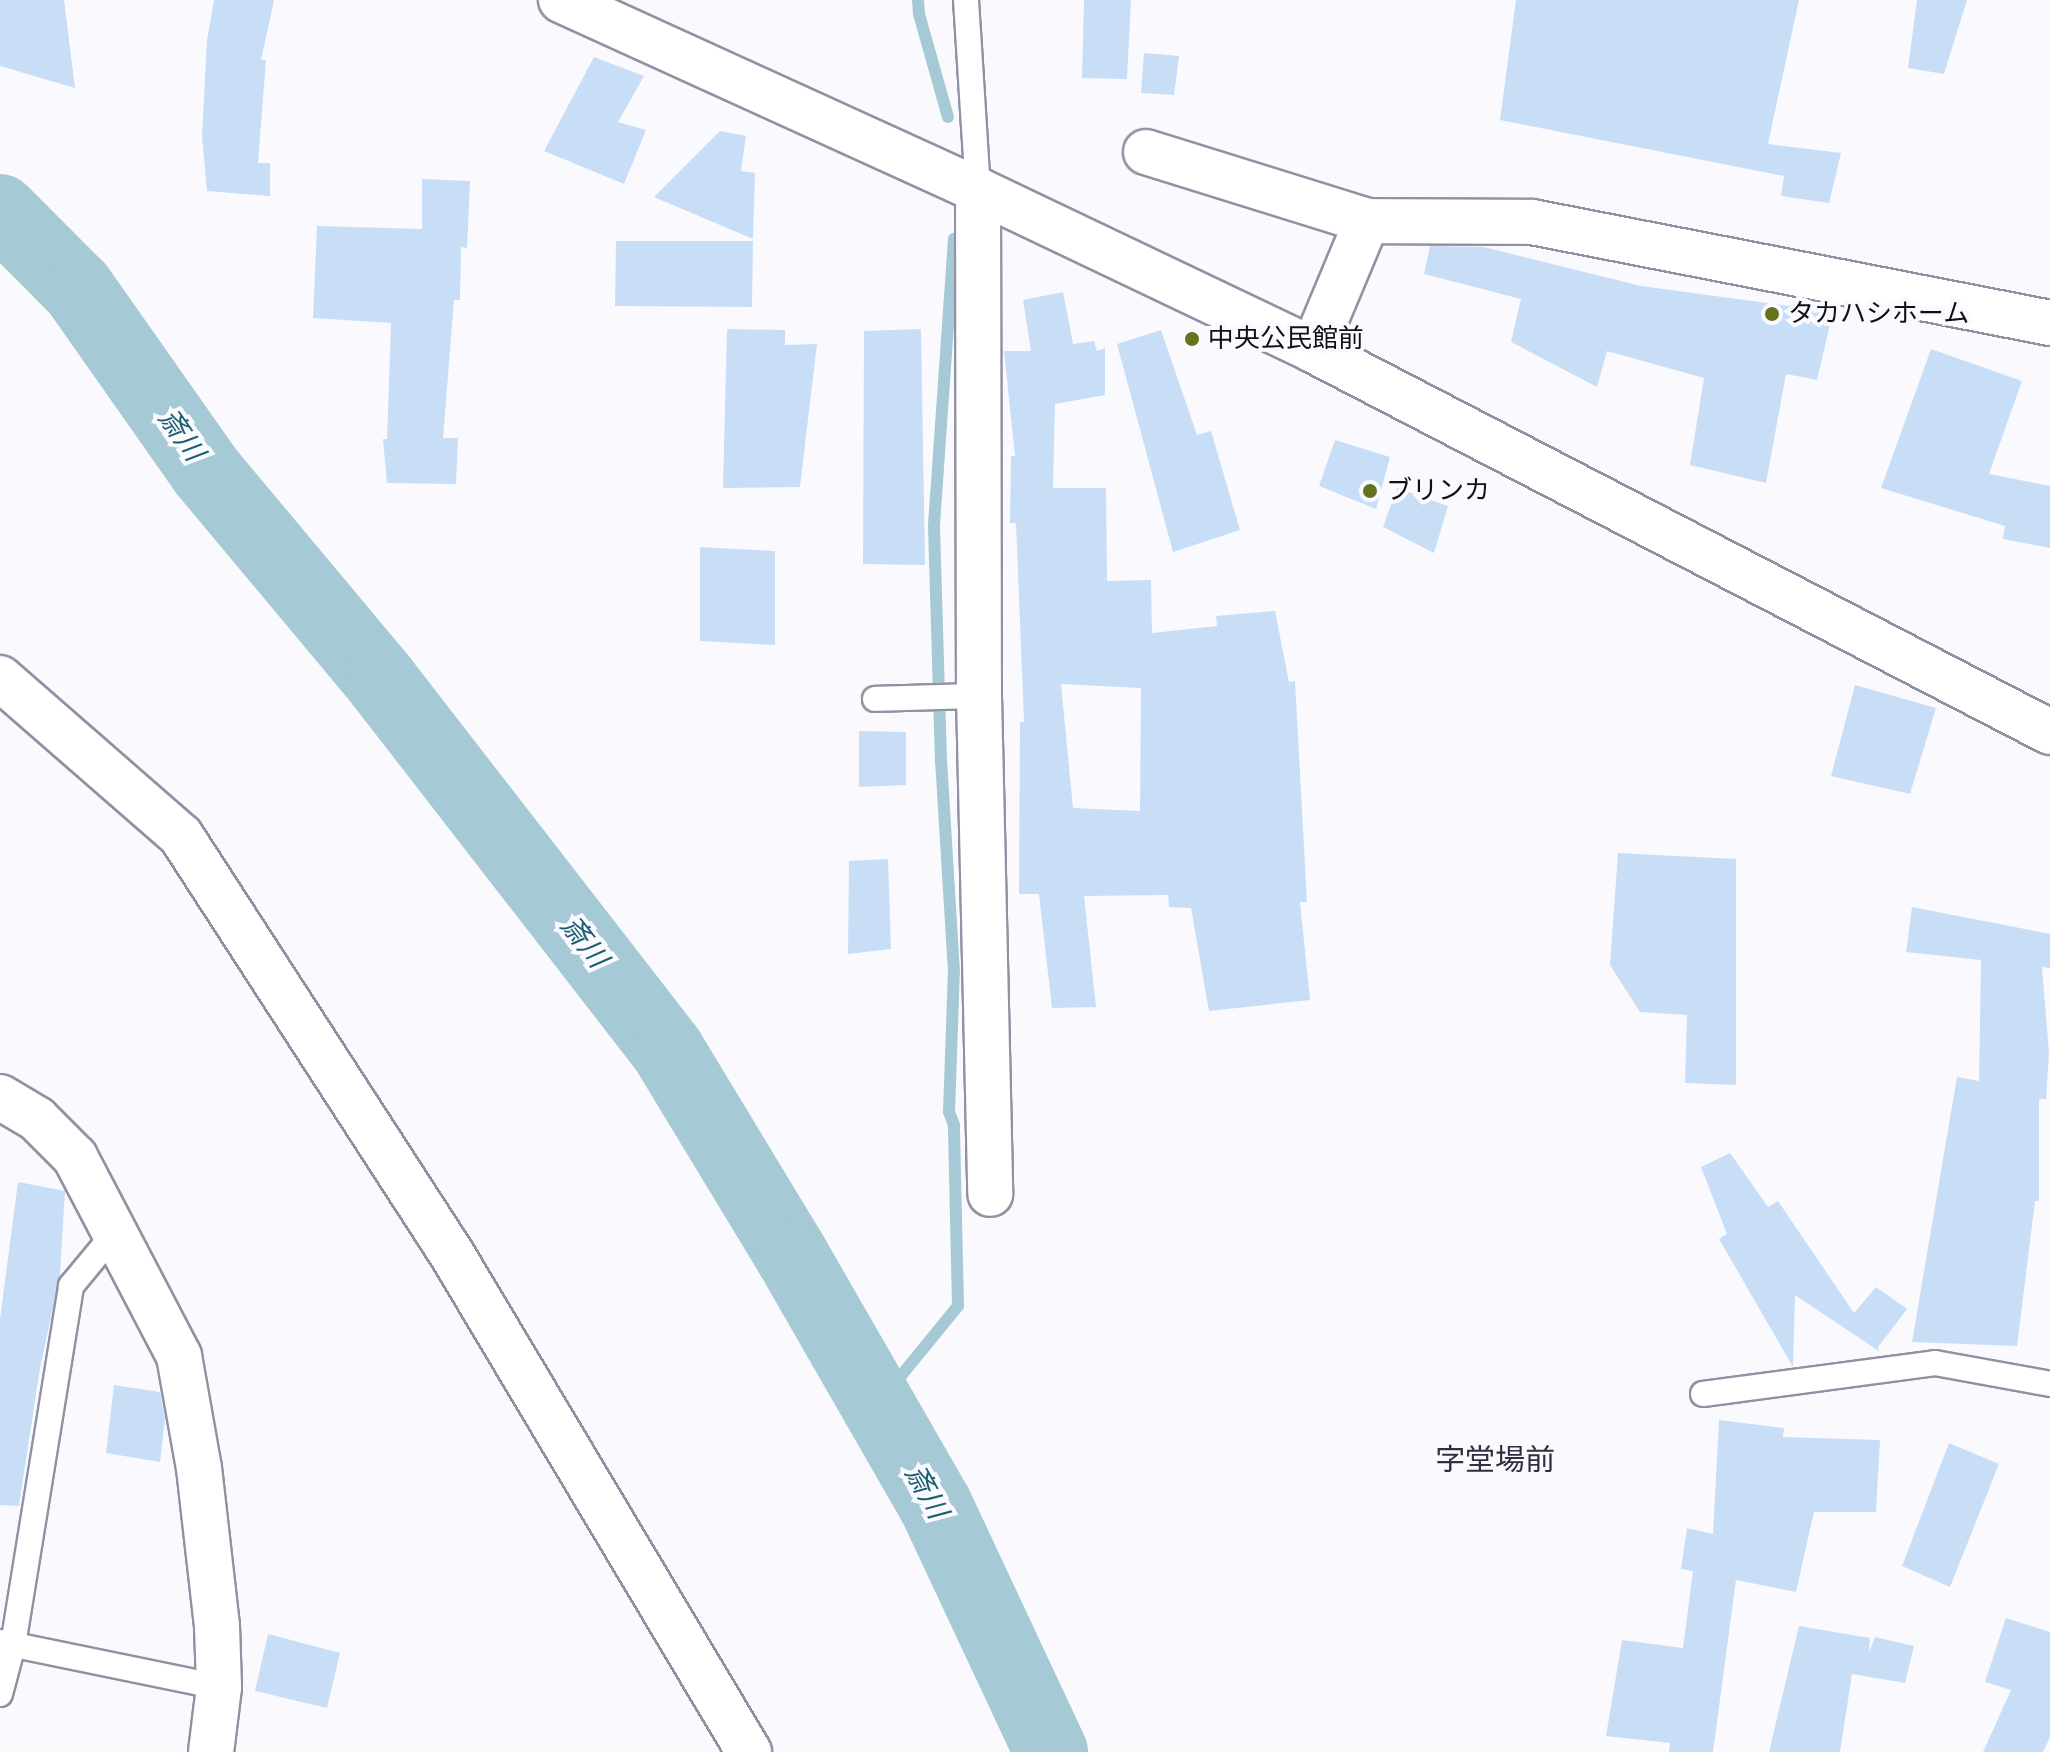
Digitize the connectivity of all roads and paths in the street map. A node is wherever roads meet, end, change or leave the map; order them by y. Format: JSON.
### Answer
{"nodes":[{"id":1,"x":561,"y":0,"type":"edge"},
{"id":2,"x":966,"y":0,"type":"edge"},
{"id":3,"x":1146,"y":152,"type":"dead end"},
{"id":4,"x":978,"y":190,"type":"junction"},
{"id":5,"x":1367,"y":221,"type":"junction"},
{"id":6,"x":2050,"y":323,"type":"edge"},
{"id":7,"x":1313,"y":350,"type":"junction"},
{"id":8,"x":0,"y":678,"type":"edge"},
{"id":9,"x":979,"y":696,"type":"junction"},
{"id":10,"x":875,"y":699,"type":"dead end"},
{"id":11,"x":2050,"y":732,"type":"edge"},
{"id":12,"x":0,"y":1097,"type":"edge"},
{"id":13,"x":990,"y":1194,"type":"dead end"},
{"id":14,"x":114,"y":1234,"type":"junction"},
{"id":15,"x":2050,"y":1384,"type":"edge"},
{"id":16,"x":1703,"y":1394,"type":"dead end"},
{"id":17,"x":6,"y":1644,"type":"edge"},
{"id":18,"x":219,"y":1687,"type":"junction"},
{"id":19,"x":0,"y":1694,"type":"edge"},
{"id":20,"x":211,"y":1752,"type":"edge"},
{"id":21,"x":749,"y":1752,"type":"edge"}],
"edges":[{"from":1,"to":4,"type":"street"},
{"from":2,"to":4,"type":"lane"},
{"from":3,"to":5,"type":"street"},
{"from":4,"to":7,"type":"street"},
{"from":4,"to":9,"type":"street"},
{"from":5,"to":6,"type":"street"},
{"from":5,"to":7,"type":"street"},
{"from":7,"to":11,"type":"street"},
{"from":8,"to":21,"type":"street"},
{"from":9,"to":10,"type":"lane"},
{"from":9,"to":13,"type":"street"},
{"from":12,"to":14,"type":"street"},
{"from":14,"to":17,"type":"lane"},
{"from":14,"to":18,"type":"street"},
{"from":15,"to":16,"type":"lane"},
{"from":17,"to":18,"type":"lane"},
{"from":17,"to":19,"type":"lane"},
{"from":18,"to":20,"type":"street"}]}
